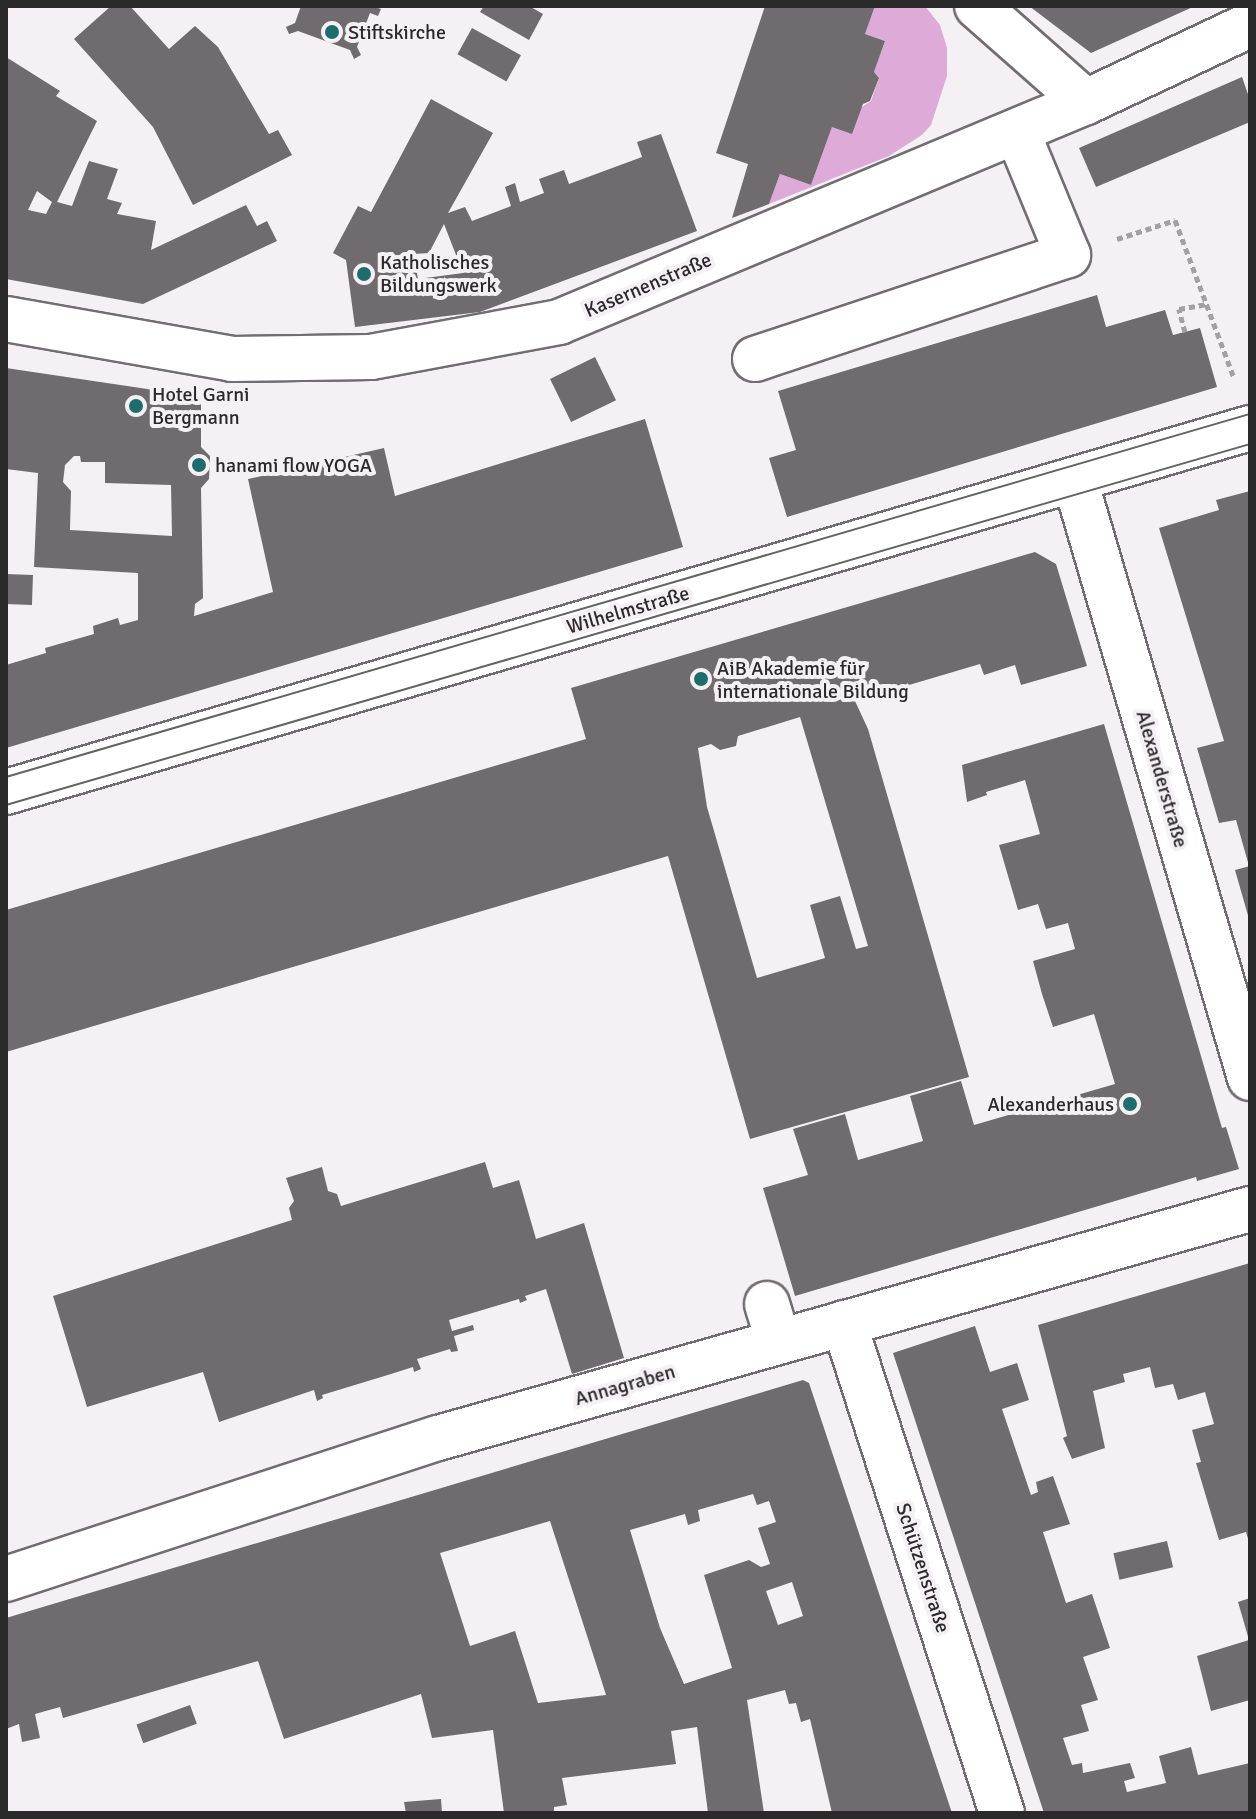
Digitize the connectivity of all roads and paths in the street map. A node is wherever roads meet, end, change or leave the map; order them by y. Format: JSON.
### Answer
{"nodes":[{"id":1,"x":977,"y":6,"type":"edge"},
{"id":2,"x":1250,"y":25,"type":"edge"},
{"id":3,"x":1086,"y":102,"type":"junction"},
{"id":4,"x":1017,"y":131,"type":"junction"},
{"id":5,"x":1068,"y":255,"type":"junction"},
{"id":6,"x":1206,"y":304,"type":"junction"},
{"id":7,"x":6,"y":319,"type":"edge"},
{"id":8,"x":1185,"y":332,"type":"dead end"},
{"id":9,"x":755,"y":359,"type":"dead end"},
{"id":10,"x":1235,"y":381,"type":"dead end"},
{"id":11,"x":1250,"y":428,"type":"edge"},
{"id":12,"x":1075,"y":480,"type":"junction"},
{"id":13,"x":6,"y":792,"type":"edge"},
{"id":14,"x":1250,"y":1078,"type":"edge"},
{"id":15,"x":1250,"y":1209,"type":"edge"},
{"id":16,"x":844,"y":1323,"type":"junction"},
{"id":17,"x":6,"y":1579,"type":"edge"},
{"id":18,"x":1002,"y":1813,"type":"edge"}],
"edges":[{"from":1,"to":3,"type":"street"},
{"from":2,"to":3,"type":"street","name":"Kasernenstraße"},
{"from":3,"to":4,"type":"street","name":"Kasernenstraße"},
{"from":4,"to":5,"type":"street"},
{"from":4,"to":7,"type":"street","name":"Kasernenstraße"},
{"from":5,"to":6,"type":"path"},
{"from":5,"to":9,"type":"street"},
{"from":6,"to":8,"type":"path"},
{"from":6,"to":10,"type":"path"},
{"from":11,"to":12,"type":"street","name":"Wilhelmstraße"},
{"from":12,"to":13,"type":"street","name":"Wilhelmstraße"},
{"from":12,"to":14,"type":"street","name":"Alexanderstraße"},
{"from":15,"to":16,"type":"street","name":"Annagraben"},
{"from":16,"to":17,"type":"street","name":"Annagraben"},
{"from":16,"to":18,"type":"street","name":"Schützenstraße"}]}
